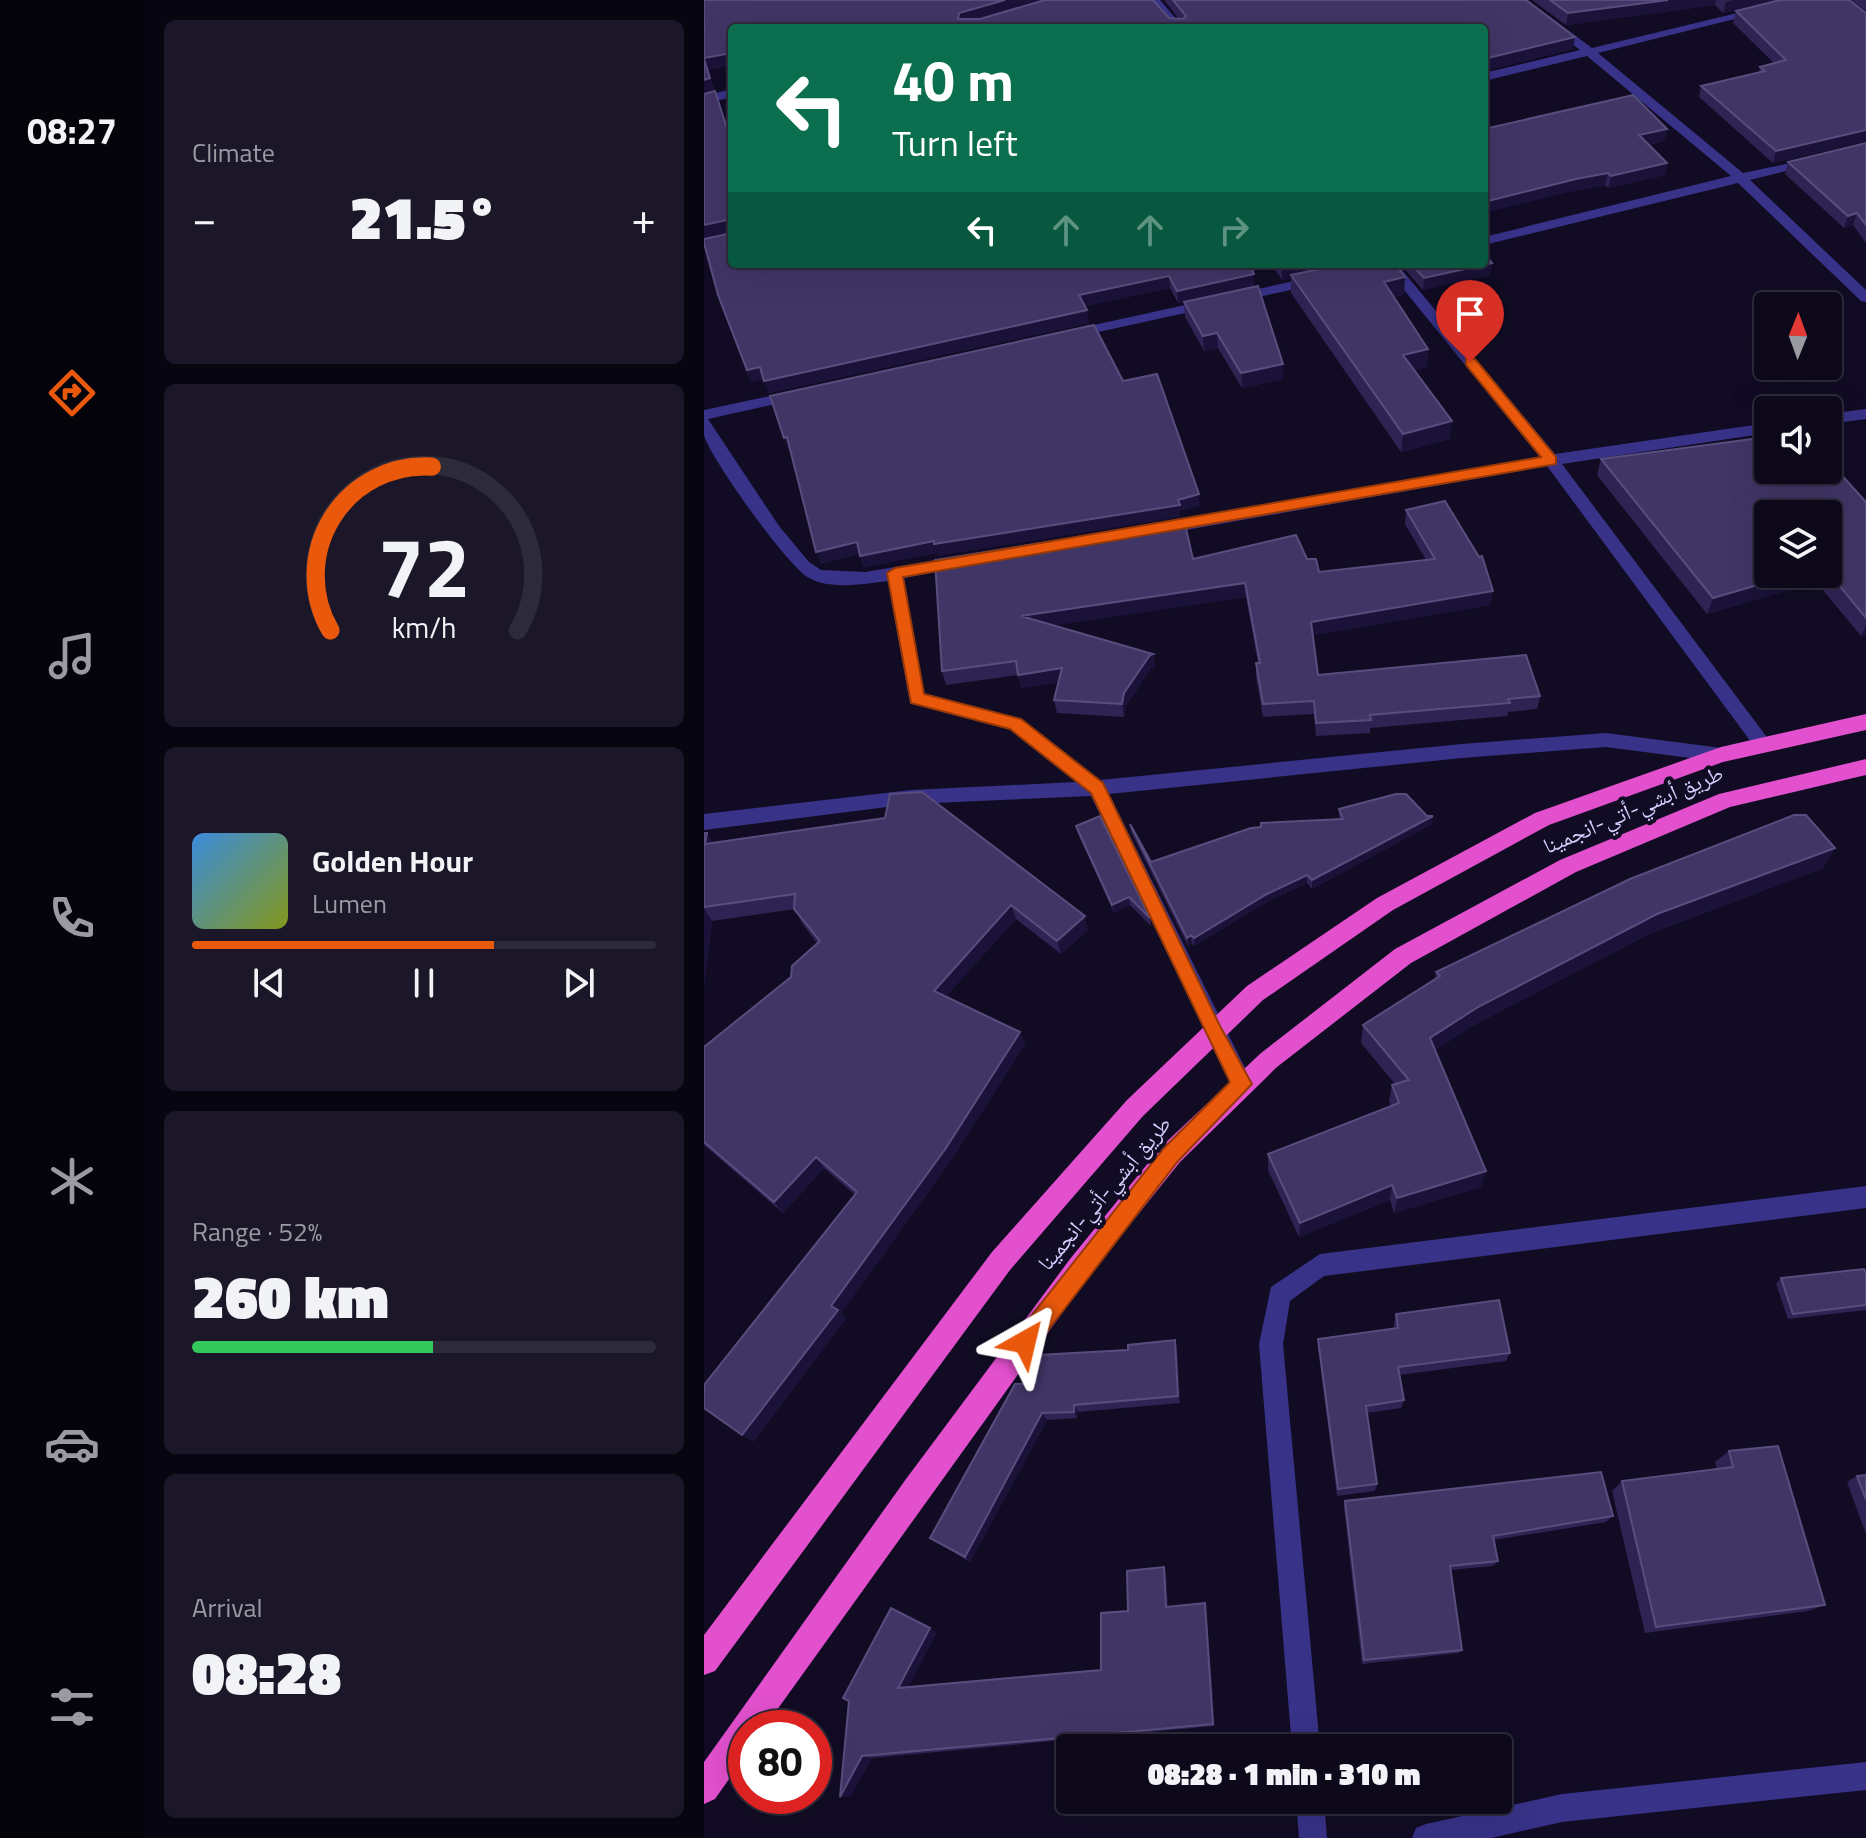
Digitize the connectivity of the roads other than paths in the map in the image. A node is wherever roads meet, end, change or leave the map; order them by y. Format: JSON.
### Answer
{"nodes":[{"id":1,"x":1154,"y":0,"type":"edge"},
{"id":2,"x":1520,"y":0,"type":"edge"},
{"id":3,"x":1805,"y":0,"type":"edge"},
{"id":4,"x":1175,"y":24,"type":"edge"},
{"id":5,"x":1590,"y":52,"type":"junction"},
{"id":6,"x":1488,"y":76,"type":"edge"},
{"id":7,"x":728,"y":94,"type":"edge"},
{"id":8,"x":704,"y":100,"type":"edge"},
{"id":9,"x":1825,"y":158,"type":"edge"},
{"id":10,"x":1742,"y":179,"type":"junction"},
{"id":11,"x":1488,"y":240,"type":"edge"},
{"id":12,"x":1387,"y":268,"type":"edge"},
{"id":13,"x":1327,"y":278,"type":"edge"},
{"id":14,"x":1866,"y":298,"type":"edge"},
{"id":15,"x":1062,"y":336,"type":"edge"},
{"id":16,"x":813,"y":391,"type":"edge"},
{"id":17,"x":1866,"y":414,"type":"edge"},
{"id":18,"x":704,"y":415,"type":"edge"},
{"id":19,"x":1842,"y":417,"type":"edge"},
{"id":20,"x":704,"y":423,"type":"edge"},
{"id":21,"x":1754,"y":430,"type":"edge"},
{"id":22,"x":1551,"y":460,"type":"junction"},
{"id":23,"x":1139,"y":533,"type":"edge"},
{"id":24,"x":971,"y":561,"type":"edge"},
{"id":25,"x":895,"y":573,"type":"junction"},
{"id":26,"x":1866,"y":722,"type":"edge"},
{"id":27,"x":1763,"y":745,"type":"junction"},
{"id":28,"x":1721,"y":755,"type":"junction"},
{"id":29,"x":1866,"y":767,"type":"edge"},
{"id":30,"x":1097,"y":788,"type":"junction"},
{"id":31,"x":704,"y":822,"type":"edge"},
{"id":32,"x":1214,"y":1032,"type":"junction"},
{"id":33,"x":1242,"y":1084,"type":"junction"},
{"id":34,"x":1866,"y":1197,"type":"edge"},
{"id":35,"x":704,"y":1660,"type":"edge"},
{"id":36,"x":759,"y":1710,"type":"edge"},
{"id":37,"x":1305,"y":1734,"type":"edge"},
{"id":38,"x":728,"y":1754,"type":"edge"},
{"id":39,"x":1866,"y":1776,"type":"edge"},
{"id":40,"x":704,"y":1788,"type":"edge"},
{"id":41,"x":1311,"y":1814,"type":"edge"},
{"id":42,"x":1313,"y":1838,"type":"edge"},
{"id":43,"x":1426,"y":1838,"type":"edge"}],
"edges":[{"from":1,"to":4,"type":"street"},
{"from":2,"to":5,"type":"street"},
{"from":3,"to":5,"type":"street"},
{"from":5,"to":6,"type":"street"},
{"from":5,"to":10,"type":"street"},
{"from":7,"to":8,"type":"street"},
{"from":9,"to":10,"type":"street"},
{"from":10,"to":11,"type":"street"},
{"from":10,"to":14,"type":"street"},
{"from":12,"to":22,"type":"street"},
{"from":13,"to":15,"type":"street"},
{"from":16,"to":18,"type":"street"},
{"from":17,"to":19,"type":"street"},
{"from":20,"to":25,"type":"street"},
{"from":21,"to":22,"type":"street"},
{"from":22,"to":23,"type":"street"},
{"from":22,"to":27,"type":"street"},
{"from":24,"to":25,"type":"street"},
{"from":25,"to":30,"type":"street"},
{"from":26,"to":27,"type":"highway"},
{"from":27,"to":28,"type":"highway"},
{"from":28,"to":30,"type":"street"},
{"from":28,"to":32,"type":"highway"},
{"from":29,"to":33,"type":"highway","name":"طريق أبشي-أتي-انجمينا"},
{"from":30,"to":31,"type":"street"},
{"from":30,"to":32,"type":"street"},
{"from":32,"to":33,"type":"street"},
{"from":32,"to":35,"type":"highway"},
{"from":33,"to":36,"type":"highway","name":"طريق أبشي-أتي-انجمينا"},
{"from":34,"to":37,"type":"street"},
{"from":38,"to":40,"type":"highway","name":"طريق أبشي-أتي-انجمينا"},
{"from":39,"to":43,"type":"street"},
{"from":41,"to":42,"type":"street"}]}
